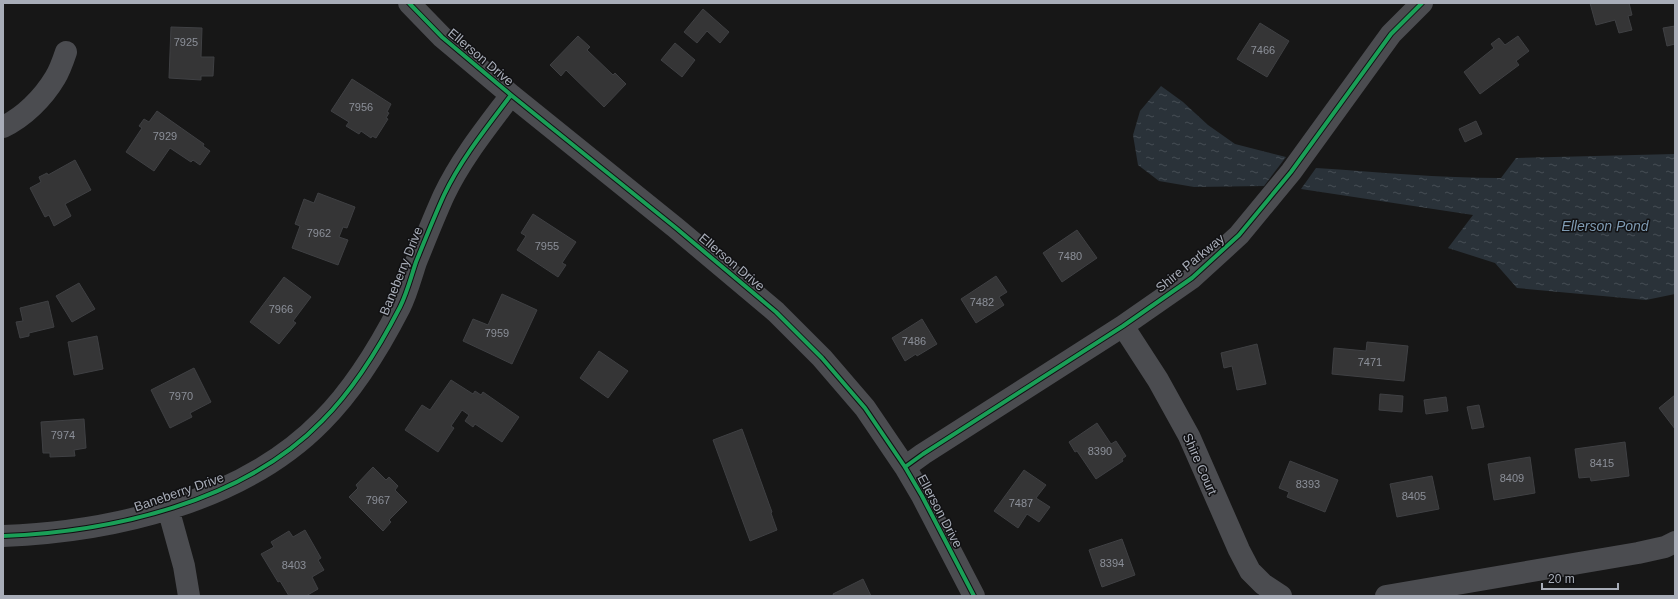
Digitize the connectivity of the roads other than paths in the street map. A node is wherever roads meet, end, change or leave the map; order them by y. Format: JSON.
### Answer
{"nodes":[{"id":1,"x":409,"y":3,"type":"edge"},
{"id":2,"x":1422,"y":3,"type":"edge"},
{"id":3,"x":66,"y":52,"type":"dead end"},
{"id":4,"x":511,"y":95,"type":"junction"},
{"id":5,"x":3,"y":127,"type":"edge"},
{"id":6,"x":1123,"y":326,"type":"junction"},
{"id":7,"x":905,"y":467,"type":"junction"},
{"id":8,"x":168,"y":508,"type":"junction"},
{"id":9,"x":3,"y":536,"type":"edge"},
{"id":10,"x":1675,"y":542,"type":"edge"},
{"id":11,"x":189,"y":596,"type":"edge"},
{"id":12,"x":974,"y":596,"type":"edge"},
{"id":13,"x":1281,"y":596,"type":"edge"},
{"id":14,"x":1386,"y":596,"type":"edge"}],
"edges":[{"from":1,"to":4,"type":"street","name":"Ellerson Drive"},
{"from":2,"to":6,"type":"street","name":"Shire Parkway"},
{"from":3,"to":5,"type":"street"},
{"from":4,"to":7,"type":"street","name":"Ellerson Drive"},
{"from":4,"to":8,"type":"street","name":"Baneberry Drive"},
{"from":6,"to":7,"type":"street","name":"Shire Parkway"},
{"from":6,"to":13,"type":"street","name":"Shire Court"},
{"from":7,"to":12,"type":"street","name":"Ellerson Drive"},
{"from":8,"to":9,"type":"street","name":"Baneberry Drive"},
{"from":8,"to":11,"type":"street"},
{"from":10,"to":14,"type":"street"}]}
